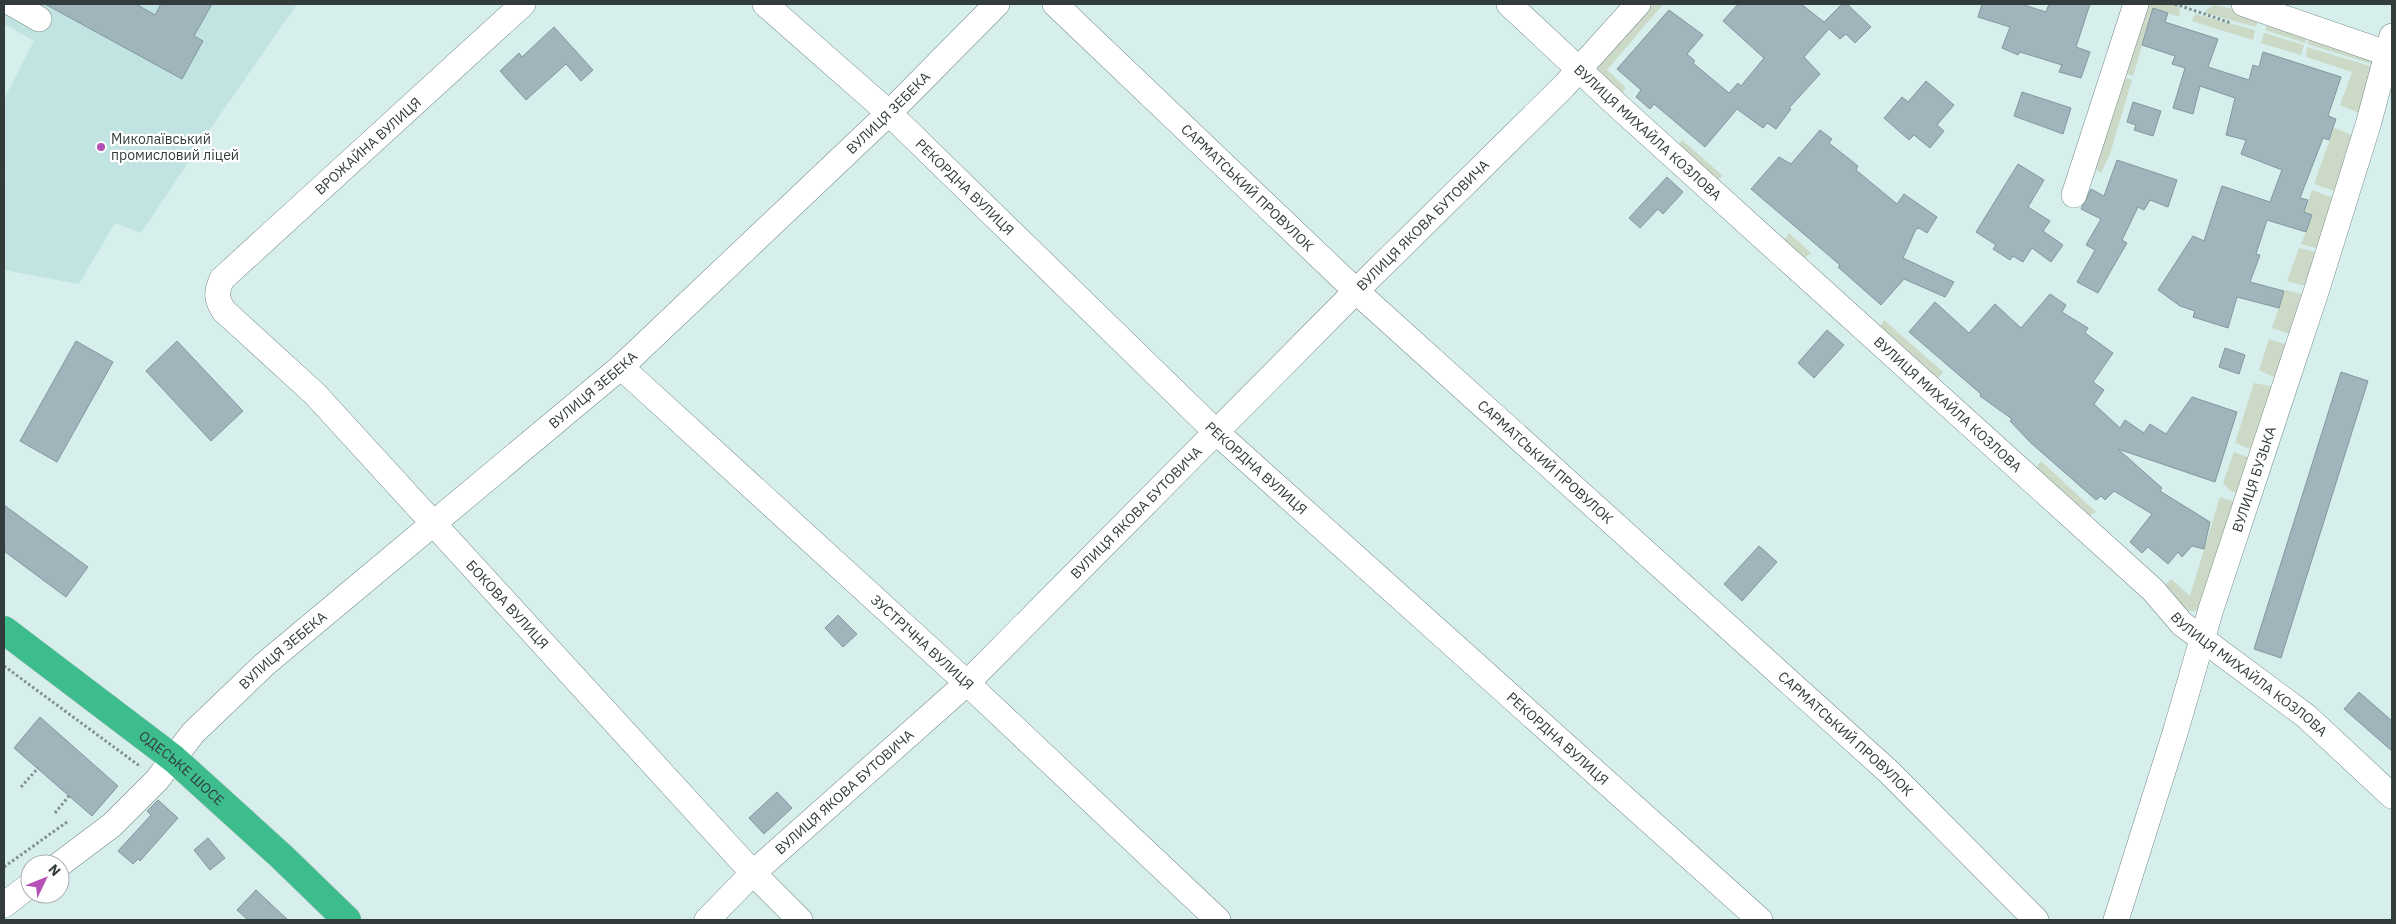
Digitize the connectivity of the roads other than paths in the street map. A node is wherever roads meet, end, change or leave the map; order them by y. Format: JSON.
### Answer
{"nodes":[{"id":1,"x":13,"y":4,"type":"edge"},
{"id":2,"x":523,"y":4,"type":"edge"},
{"id":3,"x":765,"y":4,"type":"edge"},
{"id":4,"x":997,"y":4,"type":"edge"},
{"id":5,"x":1054,"y":4,"type":"edge"},
{"id":6,"x":1509,"y":4,"type":"edge"},
{"id":7,"x":1638,"y":4,"type":"edge"},
{"id":8,"x":2136,"y":4,"type":"edge"},
{"id":9,"x":2244,"y":4,"type":"edge"},
{"id":10,"x":39,"y":18,"type":"dead end"},
{"id":11,"x":2391,"y":48,"type":"edge"},
{"id":12,"x":1579,"y":70,"type":"junction"},
{"id":13,"x":889,"y":113,"type":"junction"},
{"id":14,"x":2074,"y":195,"type":"dead end"},
{"id":15,"x":217,"y":290,"type":"joint"},
{"id":16,"x":1356,"y":291,"type":"junction"},
{"id":17,"x":621,"y":366,"type":"junction"},
{"id":18,"x":1216,"y":432,"type":"junction"},
{"id":19,"x":434,"y":522,"type":"junction"},
{"id":20,"x":4,"y":630,"type":"edge"},
{"id":21,"x":2202,"y":639,"type":"junction"},
{"id":22,"x":967,"y":683,"type":"junction"},
{"id":23,"x":174,"y":759,"type":"junction"},
{"id":24,"x":2392,"y":796,"type":"edge"},
{"id":25,"x":70,"y":856,"type":"edge"},
{"id":26,"x":752,"y":873,"type":"junction"},
{"id":27,"x":20,"y":893,"type":"edge"},
{"id":28,"x":4,"y":905,"type":"edge"},
{"id":29,"x":347,"y":920,"type":"edge"},
{"id":30,"x":707,"y":920,"type":"edge"},
{"id":31,"x":800,"y":920,"type":"edge"},
{"id":32,"x":1218,"y":920,"type":"edge"},
{"id":33,"x":1760,"y":920,"type":"edge"},
{"id":34,"x":2036,"y":920,"type":"edge"},
{"id":35,"x":2116,"y":920,"type":"edge"}],
"edges":[{"from":1,"to":10,"type":"street"},
{"from":2,"to":15,"type":"street","name":"ВРОЖАЙНА ВУЛИЦЯ"},
{"from":3,"to":13,"type":"street","name":"РЕКОРДНА ВУЛИЦЯ"},
{"from":4,"to":13,"type":"street","name":"ВУЛИЦЯ ЗЕБЕКА"},
{"from":5,"to":16,"type":"street","name":"САРМАТСЬКИЙ ПРОВУЛОК"},
{"from":6,"to":12,"type":"street","name":"ВУЛИЦЯ МИХАЙЛА КОЗЛОВА"},
{"from":7,"to":12,"type":"street","name":"ВУЛИЦЯ ЯКОВА БУТОВИЧА"},
{"from":8,"to":14,"type":"street"},
{"from":9,"to":11,"type":"street"},
{"from":11,"to":21,"type":"street","name":"ВУЛИЦЯ БУЗЬКА"},
{"from":12,"to":16,"type":"street","name":"ВУЛИЦЯ ЯКОВА БУТОВИЧА"},
{"from":12,"to":21,"type":"street","name":"ВУЛИЦЯ МИХАЙЛА КОЗЛОВА"},
{"from":13,"to":17,"type":"street","name":"ВУЛИЦЯ ЗЕБЕКА"},
{"from":13,"to":18,"type":"street","name":"РЕКОРДНА ВУЛИЦЯ"},
{"from":15,"to":19,"type":"street","name":"БОКОВА ВУЛИЦЯ"},
{"from":16,"to":18,"type":"street","name":"ВУЛИЦЯ ЯКОВА БУТОВИЧА"},
{"from":16,"to":34,"type":"street","name":"САРМАТСЬКИЙ ПРОВУЛОК"},
{"from":17,"to":19,"type":"street","name":"ВУЛИЦЯ ЗЕБЕКА"},
{"from":17,"to":22,"type":"street","name":"ЗУСТРІЧНА ВУЛИЦЯ"},
{"from":18,"to":22,"type":"street","name":"ВУЛИЦЯ ЯКОВА БУТОВИЧА"},
{"from":18,"to":33,"type":"street","name":"РЕКОРДНА ВУЛИЦЯ"},
{"from":19,"to":23,"type":"street","name":"ВУЛИЦЯ ЗЕБЕКА"},
{"from":19,"to":26,"type":"street","name":"БОКОВА ВУЛИЦЯ"},
{"from":20,"to":23,"type":"highway","name":"ОДЕСЬКЕ ШОСЕ"},
{"from":21,"to":24,"type":"street","name":"ВУЛИЦЯ МИХАЙЛА КОЗЛОВА"},
{"from":21,"to":35,"type":"street","name":"ВУЛИЦЯ БУЗЬКА"},
{"from":22,"to":26,"type":"street","name":"ВУЛИЦЯ ЯКОВА БУТОВИЧА"},
{"from":22,"to":32,"type":"street","name":"ЗУСТРІЧНА ВУЛИЦЯ"},
{"from":23,"to":25,"type":"street"},
{"from":23,"to":29,"type":"highway","name":"ОДЕСЬКЕ ШОСЕ"},
{"from":26,"to":30,"type":"street","name":"ВУЛИЦЯ ЯКОВА БУТОВИЧА"},
{"from":26,"to":31,"type":"street","name":"БОКОВА ВУЛИЦЯ"},
{"from":27,"to":28,"type":"street"}]}
